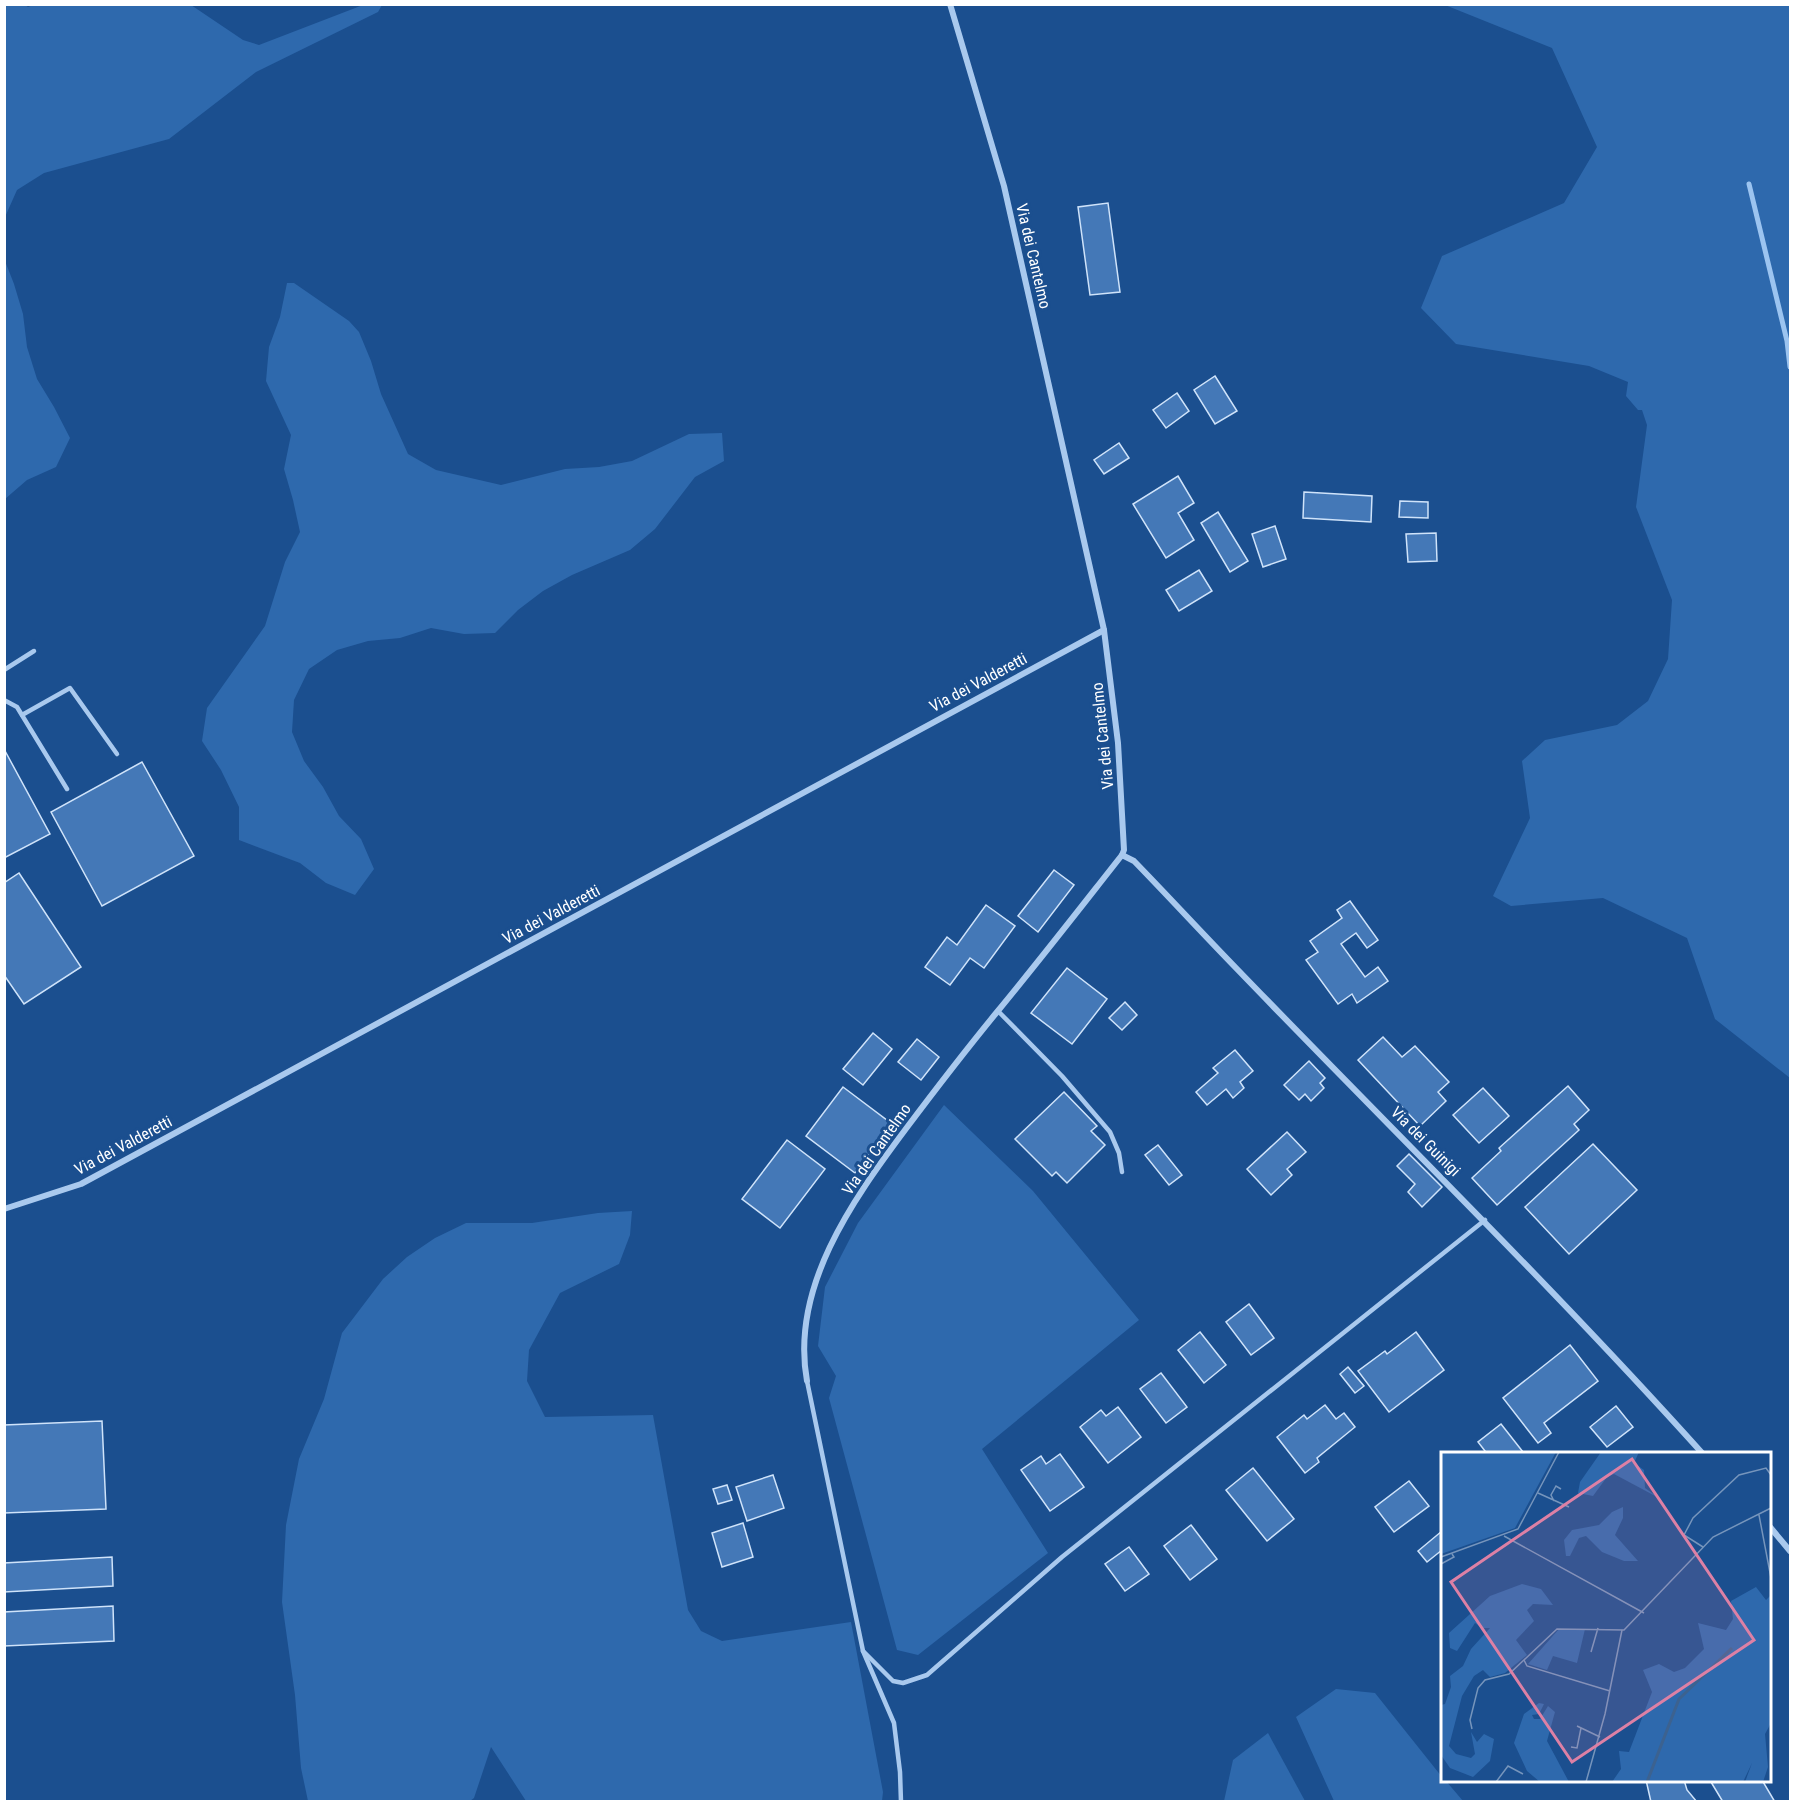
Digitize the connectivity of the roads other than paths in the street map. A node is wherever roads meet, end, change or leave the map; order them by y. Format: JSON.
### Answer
{"nodes":[{"id":1,"x":950,"y":4,"type":"edge"},
{"id":2,"x":1104,"y":630,"type":"junction"},
{"id":3,"x":34,"y":651,"type":"dead end"},
{"id":4,"x":4,"y":670,"type":"edge"},
{"id":5,"x":4,"y":700,"type":"edge"},
{"id":6,"x":22,"y":715,"type":"junction"},
{"id":7,"x":117,"y":754,"type":"dead end"},
{"id":8,"x":67,"y":789,"type":"dead end"},
{"id":9,"x":1122,"y":855,"type":"junction"},
{"id":10,"x":998,"y":1011,"type":"junction"},
{"id":11,"x":1122,"y":1172,"type":"dead end"},
{"id":12,"x":4,"y":1209,"type":"edge"},
{"id":13,"x":1485,"y":1220,"type":"junction"},
{"id":14,"x":807,"y":1381,"type":"joint"},
{"id":15,"x":1701,"y":1452,"type":"edge"},
{"id":16,"x":1771,"y":1528,"type":"edge"},
{"id":17,"x":1791,"y":1551,"type":"edge"},
{"id":18,"x":863,"y":1651,"type":"junction"},
{"id":19,"x":901,"y":1802,"type":"edge"}],
"edges":[{"from":1,"to":2,"type":"street","name":"Via dei Cantelmo"},
{"from":2,"to":9,"type":"street","name":"Via dei Cantelmo"},
{"from":2,"to":12,"type":"street","name":"Via dei Valderetti"},
{"from":3,"to":4,"type":"lane"},
{"from":5,"to":6,"type":"lane"},
{"from":6,"to":7,"type":"lane"},
{"from":6,"to":8,"type":"lane"},
{"from":9,"to":10,"type":"street","name":"Via dei Cantelmo"},
{"from":9,"to":13,"type":"street","name":"Via dei Guinigi"},
{"from":10,"to":11,"type":"lane"},
{"from":10,"to":14,"type":"street","name":"Via dei Cantelmo"},
{"from":13,"to":15,"type":"street","name":"Via dei Guinigi"},
{"from":13,"to":18,"type":"lane"},
{"from":14,"to":18,"type":"lane"},
{"from":16,"to":17,"type":"street"},
{"from":18,"to":19,"type":"lane"}]}
